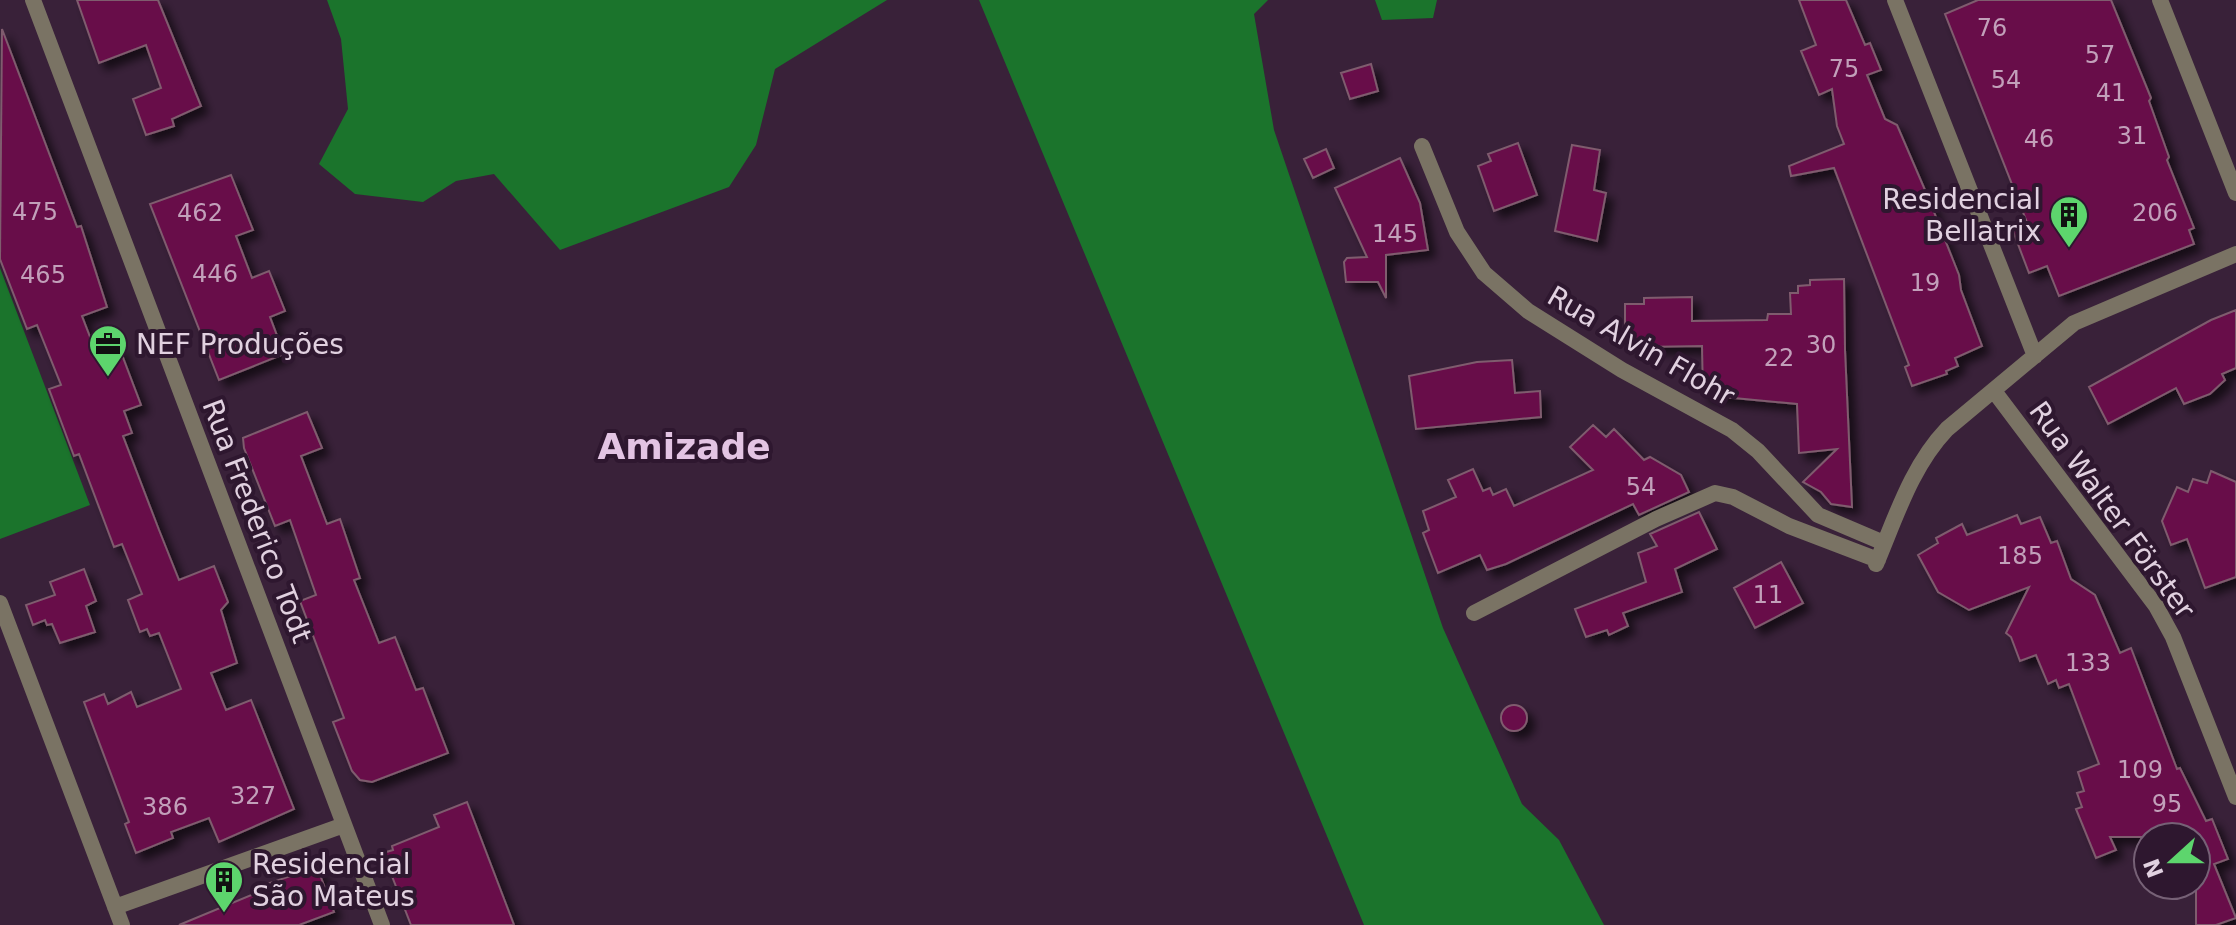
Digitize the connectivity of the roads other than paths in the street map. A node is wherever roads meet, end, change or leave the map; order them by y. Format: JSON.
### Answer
{"nodes":[{"id":1,"x":33,"y":0,"type":"edge"},
{"id":2,"x":1895,"y":0,"type":"edge"},
{"id":3,"x":2160,"y":0,"type":"edge"},
{"id":4,"x":1422,"y":146,"type":"dead end"},
{"id":5,"x":2236,"y":193,"type":"edge"},
{"id":6,"x":2236,"y":254,"type":"edge"},
{"id":7,"x":2035,"y":356,"type":"junction"},
{"id":8,"x":1994,"y":391,"type":"junction"},
{"id":9,"x":1884,"y":543,"type":"junction"},
{"id":10,"x":0,"y":603,"type":"edge"},
{"id":11,"x":1474,"y":613,"type":"dead end"},
{"id":12,"x":2236,"y":797,"type":"edge"},
{"id":13,"x":344,"y":825,"type":"junction"},
{"id":14,"x":115,"y":907,"type":"junction"},
{"id":15,"x":122,"y":925,"type":"edge"},
{"id":16,"x":382,"y":925,"type":"edge"}],
"edges":[{"from":1,"to":13,"type":"street","name":"Rua Frederico Todt"},
{"from":2,"to":7,"type":"street"},
{"from":3,"to":5,"type":"street"},
{"from":4,"to":9,"type":"street","name":"Rua Alvin Flohr"},
{"from":6,"to":7,"type":"street"},
{"from":7,"to":8,"type":"street"},
{"from":8,"to":9,"type":"street"},
{"from":8,"to":12,"type":"street","name":"Rua Walter Förster"},
{"from":9,"to":11,"type":"street"},
{"from":10,"to":14,"type":"street"},
{"from":13,"to":14,"type":"street"},
{"from":13,"to":16,"type":"street","name":"Rua Frederico Todt"},
{"from":14,"to":15,"type":"street"}]}
